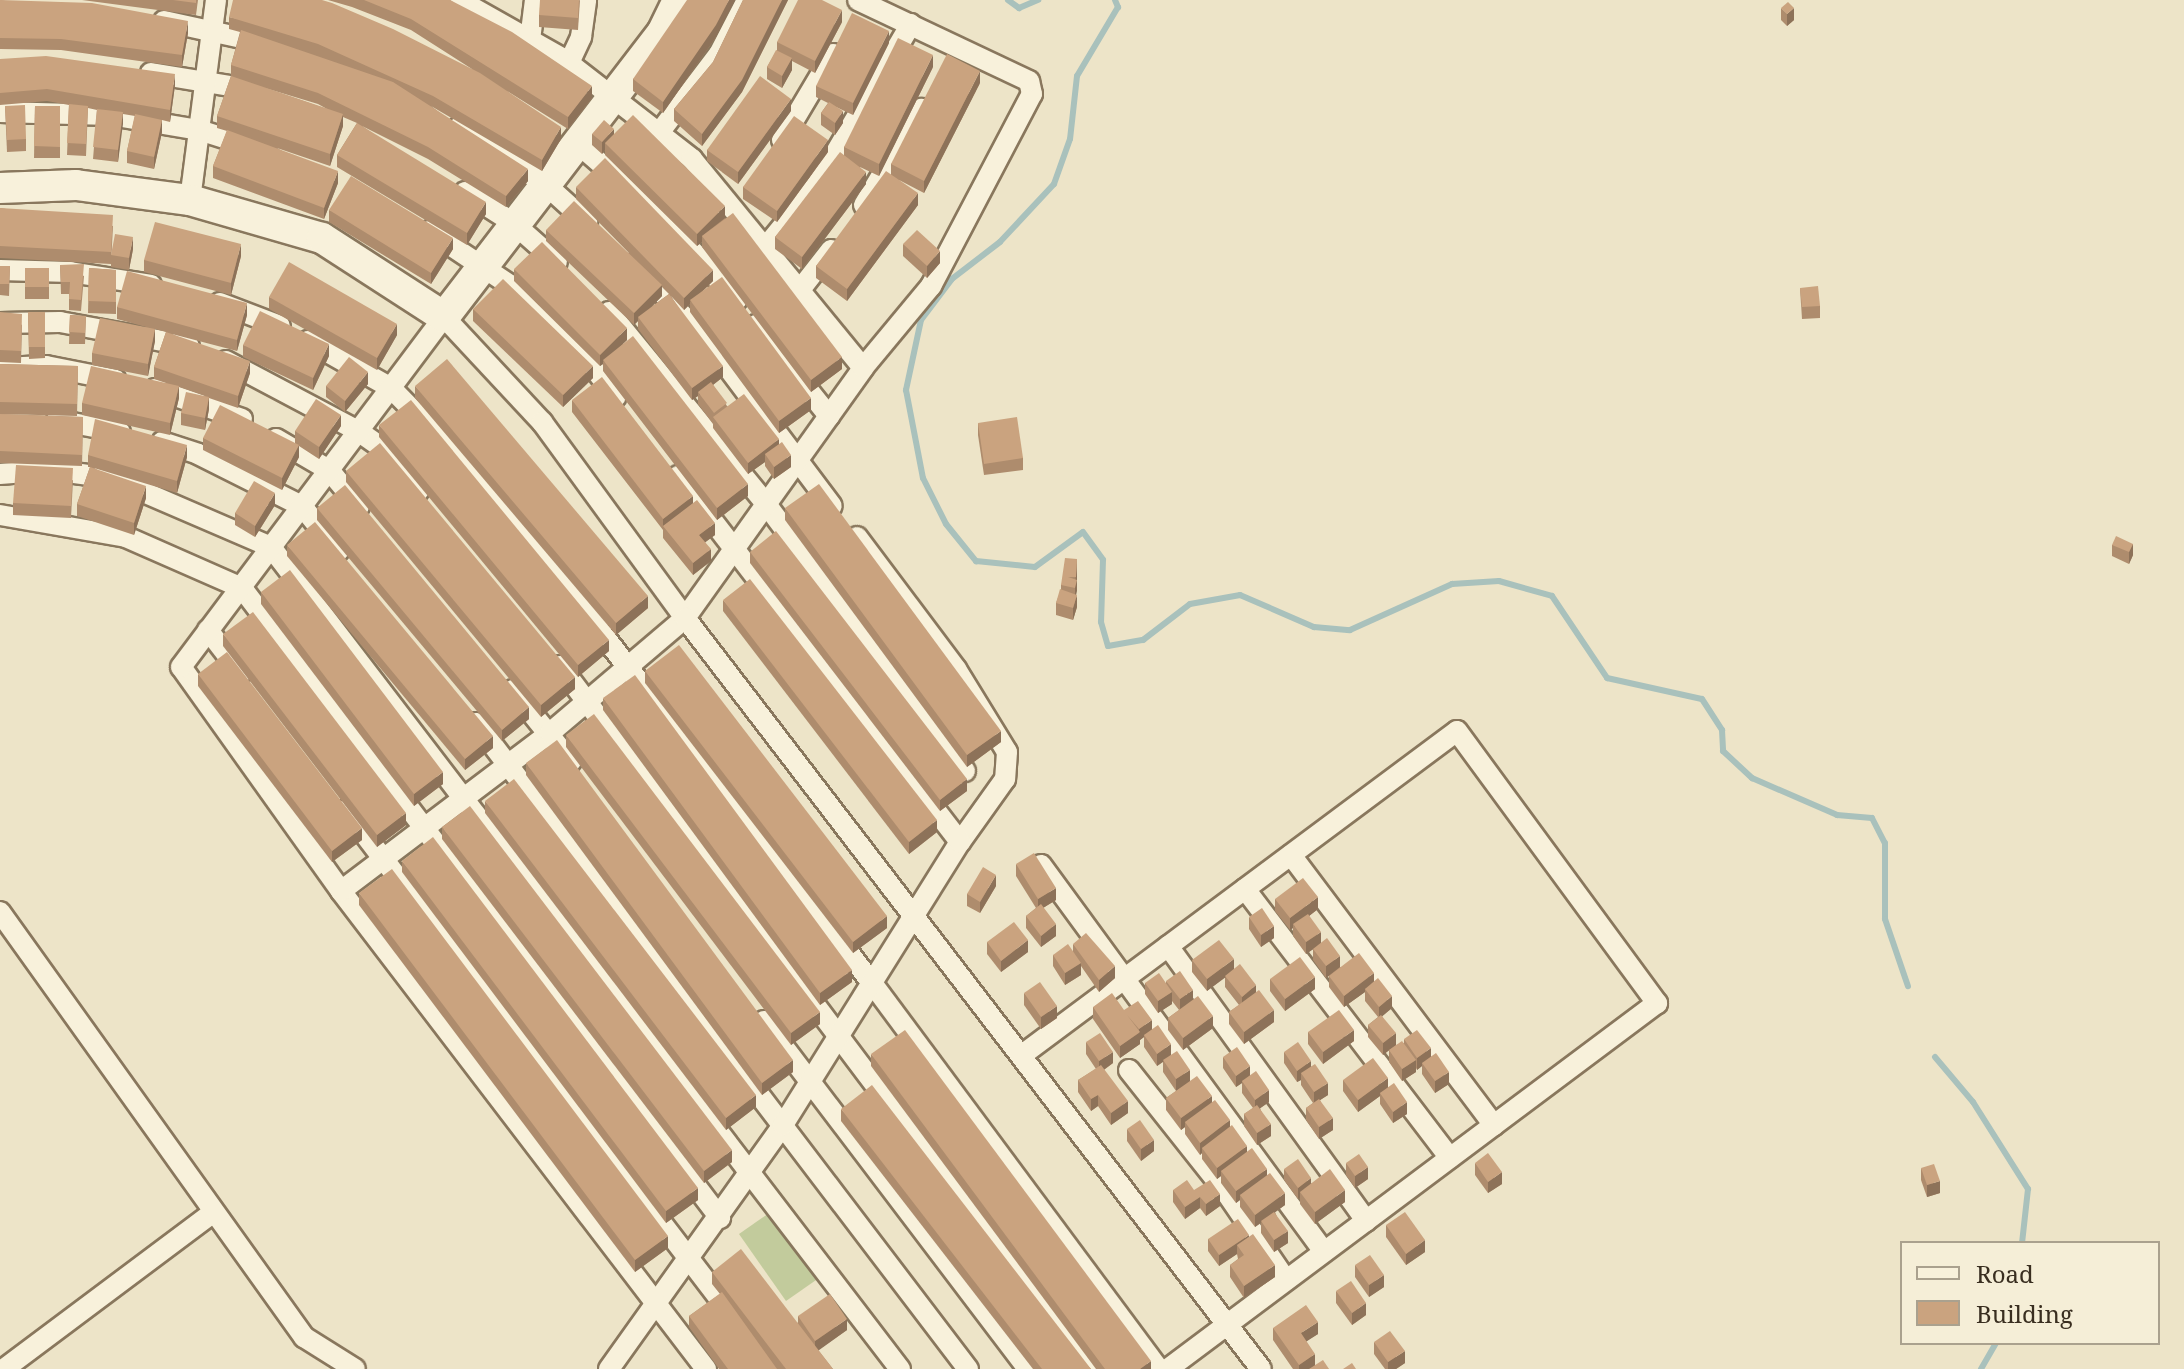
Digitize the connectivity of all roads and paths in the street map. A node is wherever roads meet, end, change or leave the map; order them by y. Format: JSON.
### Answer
{"nodes":[{"id":1,"x":216,"y":0,"type":"edge"},
{"id":2,"x":459,"y":0,"type":"edge"},
{"id":3,"x":535,"y":0,"type":"edge"},
{"id":4,"x":586,"y":0,"type":"edge"},
{"id":5,"x":678,"y":0,"type":"edge"},
{"id":6,"x":747,"y":0,"type":"edge"},
{"id":7,"x":486,"y":7,"type":"edge"},
{"id":8,"x":856,"y":12,"type":"edge"},
{"id":9,"x":137,"y":18,"type":"edge"},
{"id":10,"x":911,"y":24,"type":"junction"},
{"id":11,"x":212,"y":28,"type":"junction"},
{"id":12,"x":530,"y":40,"type":"junction"},
{"id":13,"x":959,"y":45,"type":"junction"},
{"id":14,"x":282,"y":48,"type":"edge"},
{"id":15,"x":569,"y":63,"type":"junction"},
{"id":16,"x":133,"y":70,"type":"edge"},
{"id":17,"x":206,"y":79,"type":"junction"},
{"id":18,"x":278,"y":97,"type":"edge"},
{"id":19,"x":612,"y":97,"type":"junction"},
{"id":20,"x":0,"y":112,"type":"edge"},
{"id":21,"x":437,"y":114,"type":"edge"},
{"id":22,"x":199,"y":130,"type":"junction"},
{"id":23,"x":659,"y":133,"type":"junction"},
{"id":24,"x":577,"y":143,"type":"junction"},
{"id":25,"x":270,"y":153,"type":"edge"},
{"id":26,"x":768,"y":159,"type":"edge"},
{"id":27,"x":452,"y":183,"type":"edge"},
{"id":28,"x":545,"y":184,"type":"junction"},
{"id":29,"x":0,"y":188,"type":"edge"},
{"id":30,"x":190,"y":200,"type":"junction"},
{"id":31,"x":408,"y":219,"type":"edge"},
{"id":32,"x":512,"y":222,"type":"junction"},
{"id":33,"x":602,"y":234,"type":"edge"},
{"id":34,"x":765,"y":248,"type":"junction"},
{"id":35,"x":625,"y":255,"type":"edge"},
{"id":36,"x":483,"y":267,"type":"junction"},
{"id":37,"x":0,"y":270,"type":"edge"},
{"id":38,"x":571,"y":275,"type":"edge"},
{"id":39,"x":167,"y":289,"type":"edge"},
{"id":40,"x":799,"y":291,"type":"junction"},
{"id":41,"x":195,"y":295,"type":"edge"},
{"id":42,"x":593,"y":296,"type":"edge"},
{"id":43,"x":444,"y":317,"type":"junction"},
{"id":44,"x":0,"y":323,"type":"edge"},
{"id":45,"x":0,"y":368,"type":"edge"},
{"id":46,"x":863,"y":368,"type":"junction"},
{"id":47,"x":391,"y":388,"type":"junction"},
{"id":48,"x":629,"y":413,"type":"edge"},
{"id":49,"x":829,"y":416,"type":"junction"},
{"id":50,"x":29,"y":420,"type":"edge"},
{"id":51,"x":358,"y":431,"type":"junction"},
{"id":52,"x":667,"y":462,"type":"edge"},
{"id":53,"x":796,"y":462,"type":"junction"},
{"id":54,"x":329,"y":470,"type":"junction"},
{"id":55,"x":0,"y":474,"type":"edge"},
{"id":56,"x":766,"y":504,"type":"junction"},
{"id":57,"x":302,"y":506,"type":"junction"},
{"id":58,"x":431,"y":506,"type":"edge"},
{"id":59,"x":0,"y":515,"type":"edge"},
{"id":60,"x":369,"y":518,"type":"edge"},
{"id":61,"x":271,"y":547,"type":"junction"},
{"id":62,"x":734,"y":548,"type":"junction"},
{"id":63,"x":351,"y":567,"type":"edge"},
{"id":64,"x":242,"y":588,"type":"junction"},
{"id":65,"x":685,"y":618,"type":"junction"},
{"id":66,"x":208,"y":630,"type":"junction"},
{"id":67,"x":548,"y":651,"type":"edge"},
{"id":68,"x":629,"y":668,"type":"junction"},
{"id":69,"x":499,"y":673,"type":"edge"},
{"id":70,"x":254,"y":690,"type":"edge"},
{"id":71,"x":589,"y":701,"type":"junction"},
{"id":72,"x":460,"y":703,"type":"edge"},
{"id":73,"x":550,"y":733,"type":"junction"},
{"id":74,"x":509,"y":764,"type":"junction"},
{"id":75,"x":965,"y":771,"type":"edge"},
{"id":76,"x":587,"y":783,"type":"edge"},
{"id":77,"x":466,"y":796,"type":"junction"},
{"id":78,"x":337,"y":798,"type":"edge"},
{"id":79,"x":426,"y":827,"type":"junction"},
{"id":80,"x":960,"y":842,"type":"junction"},
{"id":81,"x":1291,"y":855,"type":"junction"},
{"id":82,"x":384,"y":858,"type":"junction"},
{"id":83,"x":1041,"y":865,"type":"edge"},
{"id":84,"x":1245,"y":889,"type":"junction"},
{"id":85,"x":341,"y":891,"type":"junction"},
{"id":86,"x":0,"y":912,"type":"edge"},
{"id":87,"x":915,"y":913,"type":"junction"},
{"id":88,"x":1168,"y":946,"type":"junction"},
{"id":89,"x":1126,"y":978,"type":"junction"},
{"id":90,"x":872,"y":983,"type":"junction"},
{"id":91,"x":754,"y":1008,"type":"edge"},
{"id":92,"x":840,"y":1035,"type":"junction"},
{"id":93,"x":1022,"y":1055,"type":"junction"},
{"id":94,"x":1129,"y":1070,"type":"dead end"},
{"id":95,"x":810,"y":1082,"type":"junction"},
{"id":96,"x":783,"y":1125,"type":"junction"},
{"id":97,"x":1494,"y":1125,"type":"junction"},
{"id":98,"x":1450,"y":1158,"type":"junction"},
{"id":99,"x":753,"y":1171,"type":"junction"},
{"id":100,"x":211,"y":1214,"type":"junction"},
{"id":101,"x":720,"y":1218,"type":"junction"},
{"id":102,"x":1366,"y":1221,"type":"junction"},
{"id":103,"x":1324,"y":1251,"type":"junction"},
{"id":104,"x":689,"y":1258,"type":"junction"},
{"id":105,"x":1286,"y":1280,"type":"junction"},
{"id":106,"x":653,"y":1305,"type":"junction"},
{"id":107,"x":1228,"y":1323,"type":"junction"},
{"id":108,"x":745,"y":1332,"type":"edge"},
{"id":109,"x":701,"y":1366,"type":"edge"},
{"id":110,"x":4,"y":1369,"type":"edge"},
{"id":111,"x":355,"y":1369,"type":"edge"},
{"id":112,"x":609,"y":1369,"type":"edge"},
{"id":113,"x":900,"y":1369,"type":"edge"},
{"id":114,"x":968,"y":1369,"type":"edge"},
{"id":115,"x":1028,"y":1369,"type":"edge"},
{"id":116,"x":1089,"y":1369,"type":"edge"},
{"id":117,"x":1159,"y":1369,"type":"edge"},
{"id":118,"x":1168,"y":1369,"type":"edge"},
{"id":119,"x":1261,"y":1369,"type":"edge"}],
"edges":[{"from":1,"to":11,"type":"street"},
{"from":2,"to":7,"type":"street"},
{"from":3,"to":12,"type":"street"},
{"from":4,"to":15,"type":"street"},
{"from":5,"to":19,"type":"street"},
{"from":6,"to":23,"type":"street"},
{"from":7,"to":12,"type":"street"},
{"from":8,"to":10,"type":"street"},
{"from":8,"to":26,"type":"street"},
{"from":9,"to":11,"type":"street"},
{"from":10,"to":13,"type":"street"},
{"from":10,"to":34,"type":"street"},
{"from":11,"to":14,"type":"street"},
{"from":11,"to":17,"type":"street"},
{"from":12,"to":15,"type":"street"},
{"from":13,"to":40,"type":"street"},
{"from":13,"to":46,"type":"street"},
{"from":15,"to":19,"type":"street"},
{"from":16,"to":17,"type":"street"},
{"from":17,"to":18,"type":"street"},
{"from":17,"to":22,"type":"street"},
{"from":19,"to":23,"type":"street"},
{"from":19,"to":24,"type":"street"},
{"from":20,"to":22,"type":"street"},
{"from":21,"to":28,"type":"street"},
{"from":22,"to":25,"type":"street"},
{"from":22,"to":30,"type":"street"},
{"from":23,"to":34,"type":"street"},
{"from":24,"to":28,"type":"street"},
{"from":24,"to":49,"type":"street"},
{"from":27,"to":32,"type":"street"},
{"from":28,"to":32,"type":"street"},
{"from":28,"to":33,"type":"street"},
{"from":29,"to":30,"type":"street"},
{"from":30,"to":43,"type":"street"},
{"from":31,"to":36,"type":"street"},
{"from":32,"to":36,"type":"street"},
{"from":32,"to":38,"type":"street"},
{"from":34,"to":40,"type":"street"},
{"from":35,"to":53,"type":"street"},
{"from":36,"to":43,"type":"street"},
{"from":36,"to":48,"type":"street"},
{"from":37,"to":39,"type":"street"},
{"from":40,"to":46,"type":"street"},
{"from":41,"to":47,"type":"street"},
{"from":42,"to":56,"type":"street"},
{"from":43,"to":47,"type":"street"},
{"from":43,"to":65,"type":"street"},
{"from":44,"to":51,"type":"street"},
{"from":45,"to":54,"type":"street"},
{"from":46,"to":49,"type":"street"},
{"from":47,"to":51,"type":"street"},
{"from":47,"to":68,"type":"street"},
{"from":49,"to":53,"type":"street"},
{"from":50,"to":57,"type":"street"},
{"from":51,"to":54,"type":"street"},
{"from":51,"to":58,"type":"street"},
{"from":52,"to":62,"type":"street"},
{"from":53,"to":56,"type":"street"},
{"from":53,"to":80,"type":"street"},
{"from":54,"to":57,"type":"street"},
{"from":54,"to":60,"type":"street"},
{"from":55,"to":61,"type":"street"},
{"from":56,"to":62,"type":"street"},
{"from":56,"to":75,"type":"street"},
{"from":57,"to":61,"type":"street"},
{"from":57,"to":63,"type":"street"},
{"from":59,"to":64,"type":"street"},
{"from":61,"to":64,"type":"street"},
{"from":61,"to":77,"type":"street"},
{"from":62,"to":65,"type":"street"},
{"from":62,"to":80,"type":"street"},
{"from":64,"to":66,"type":"street"},
{"from":64,"to":79,"type":"street"},
{"from":65,"to":68,"type":"street"},
{"from":65,"to":87,"type":"street"},
{"from":66,"to":70,"type":"street"},
{"from":66,"to":85,"type":"street"},
{"from":67,"to":71,"type":"street"},
{"from":68,"to":71,"type":"street"},
{"from":68,"to":90,"type":"street"},
{"from":69,"to":73,"type":"street"},
{"from":71,"to":73,"type":"street"},
{"from":71,"to":92,"type":"street"},
{"from":72,"to":74,"type":"street"},
{"from":73,"to":74,"type":"street"},
{"from":73,"to":76,"type":"street"},
{"from":74,"to":77,"type":"street"},
{"from":74,"to":96,"type":"street"},
{"from":77,"to":79,"type":"street"},
{"from":77,"to":99,"type":"street"},
{"from":78,"to":82,"type":"street"},
{"from":79,"to":82,"type":"street"},
{"from":79,"to":101,"type":"street"},
{"from":80,"to":87,"type":"street"},
{"from":81,"to":84,"type":"street"},
{"from":81,"to":97,"type":"street"},
{"from":81,"to":97,"type":"street"},
{"from":82,"to":85,"type":"street"},
{"from":82,"to":104,"type":"street"},
{"from":83,"to":89,"type":"street"},
{"from":84,"to":88,"type":"street"},
{"from":84,"to":98,"type":"street"},
{"from":85,"to":106,"type":"street"},
{"from":86,"to":100,"type":"street"},
{"from":87,"to":90,"type":"street"},
{"from":87,"to":93,"type":"street"},
{"from":88,"to":89,"type":"street"},
{"from":88,"to":102,"type":"street"},
{"from":89,"to":93,"type":"street"},
{"from":89,"to":103,"type":"street"},
{"from":90,"to":92,"type":"street"},
{"from":90,"to":117,"type":"street"},
{"from":91,"to":95,"type":"street"},
{"from":92,"to":95,"type":"street"},
{"from":92,"to":116,"type":"street"},
{"from":93,"to":107,"type":"street"},
{"from":94,"to":105,"type":"street"},
{"from":95,"to":96,"type":"street"},
{"from":95,"to":115,"type":"street"},
{"from":96,"to":99,"type":"street"},
{"from":96,"to":114,"type":"street"},
{"from":97,"to":98,"type":"street"},
{"from":98,"to":102,"type":"street"},
{"from":99,"to":101,"type":"street"},
{"from":99,"to":113,"type":"street"},
{"from":100,"to":110,"type":"street"},
{"from":100,"to":111,"type":"street"},
{"from":101,"to":104,"type":"street"},
{"from":102,"to":103,"type":"street"},
{"from":103,"to":105,"type":"street"},
{"from":104,"to":106,"type":"street"},
{"from":104,"to":108,"type":"street"},
{"from":105,"to":107,"type":"street"},
{"from":106,"to":109,"type":"street"},
{"from":106,"to":112,"type":"street"},
{"from":107,"to":118,"type":"street"},
{"from":107,"to":119,"type":"street"}]}
